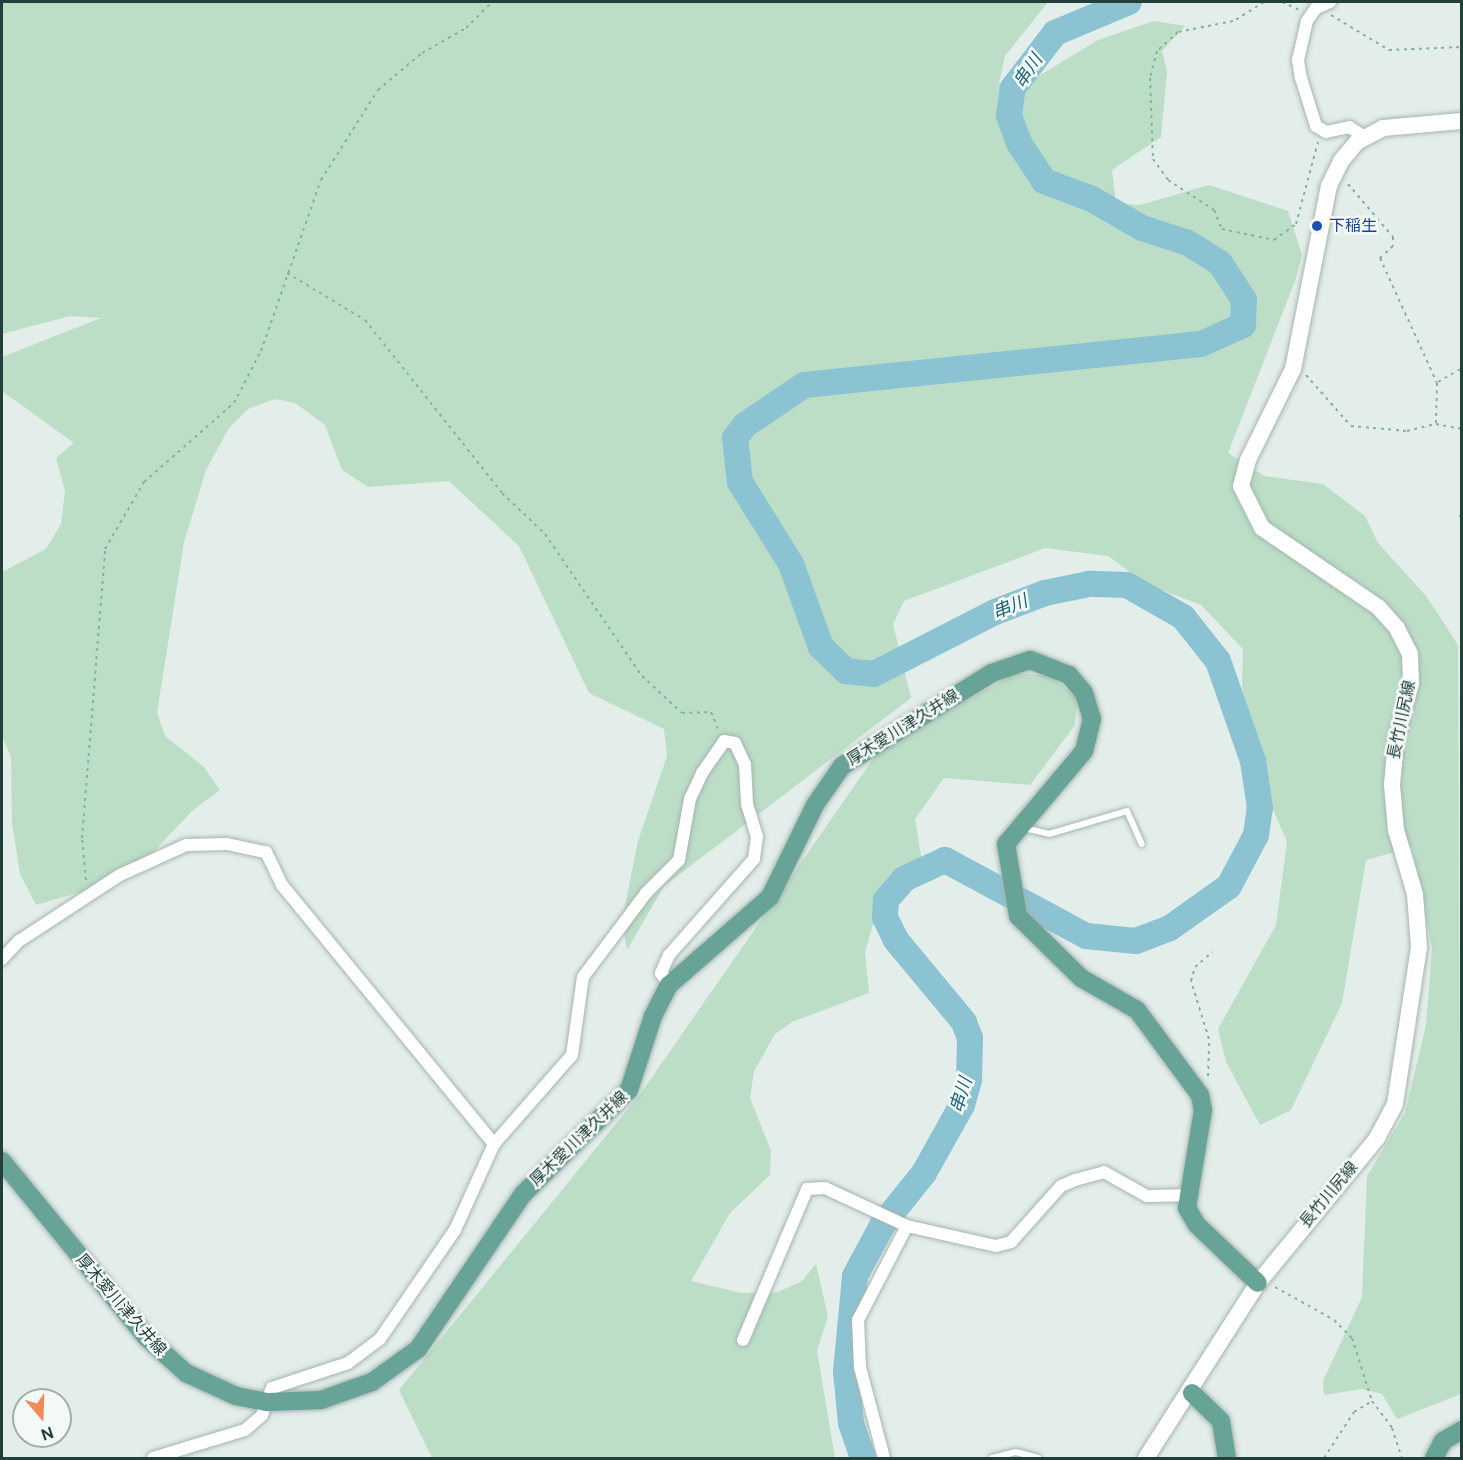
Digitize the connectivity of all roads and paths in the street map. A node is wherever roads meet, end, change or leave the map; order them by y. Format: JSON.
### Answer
{"nodes":[{"id":1,"x":492,"y":2,"type":"edge"},
{"id":2,"x":1264,"y":2,"type":"edge"},
{"id":3,"x":1281,"y":2,"type":"edge"},
{"id":4,"x":1330,"y":2,"type":"edge"},
{"id":5,"x":1311,"y":13,"type":"junction"},
{"id":6,"x":1461,"y":47,"type":"edge"},
{"id":7,"x":1461,"y":121,"type":"edge"},
{"id":8,"x":1321,"y":130,"type":"junction"},
{"id":9,"x":1365,"y":137,"type":"junction"},
{"id":10,"x":1341,"y":161,"type":"junction"},
{"id":11,"x":287,"y":273,"type":"junction"},
{"id":12,"x":1461,"y":368,"type":"edge"},
{"id":13,"x":1293,"y":369,"type":"junction"},
{"id":14,"x":1437,"y":383,"type":"junction"},
{"id":15,"x":1436,"y":424,"type":"junction"},
{"id":16,"x":1461,"y":429,"type":"edge"},
{"id":17,"x":724,"y":741,"type":"junction"},
{"id":18,"x":1019,"y":825,"type":"junction"},
{"id":19,"x":1143,"y":844,"type":"dead end"},
{"id":20,"x":88,"y":896,"type":"junction"},
{"id":21,"x":1212,"y":952,"type":"dead end"},
{"id":22,"x":2,"y":959,"type":"edge"},
{"id":23,"x":669,"y":985,"type":"junction"},
{"id":24,"x":1200,"y":1095,"type":"junction"},
{"id":25,"x":494,"y":1144,"type":"junction"},
{"id":26,"x":2,"y":1161,"type":"edge"},
{"id":27,"x":1186,"y":1195,"type":"junction"},
{"id":28,"x":907,"y":1226,"type":"junction"},
{"id":29,"x":1258,"y":1283,"type":"junction"},
{"id":30,"x":743,"y":1341,"type":"dead end"},
{"id":31,"x":1192,"y":1393,"type":"junction"},
{"id":32,"x":1372,"y":1401,"type":"junction"},
{"id":33,"x":268,"y":1402,"type":"junction"},
{"id":34,"x":1461,"y":1430,"type":"edge"},
{"id":35,"x":153,"y":1458,"type":"edge"},
{"id":36,"x":884,"y":1458,"type":"edge"},
{"id":37,"x":992,"y":1458,"type":"edge"},
{"id":38,"x":1038,"y":1458,"type":"edge"},
{"id":39,"x":1146,"y":1458,"type":"edge"},
{"id":40,"x":1227,"y":1458,"type":"edge"},
{"id":41,"x":1324,"y":1458,"type":"edge"},
{"id":42,"x":1402,"y":1458,"type":"edge"},
{"id":43,"x":1434,"y":1458,"type":"edge"}],
"edges":[{"from":1,"to":11,"type":"path"},
{"from":2,"to":8,"type":"path"},
{"from":3,"to":5,"type":"path"},
{"from":4,"to":5,"type":"street"},
{"from":5,"to":6,"type":"path"},
{"from":5,"to":8,"type":"street"},
{"from":7,"to":9,"type":"main road","name":"長竹川尻線"},
{"from":8,"to":9,"type":"street"},
{"from":9,"to":10,"type":"main road","name":"長竹川尻線"},
{"from":10,"to":13,"type":"main road","name":"長竹川尻線"},
{"from":10,"to":14,"type":"path"},
{"from":11,"to":17,"type":"path"},
{"from":11,"to":20,"type":"path"},
{"from":12,"to":14,"type":"path"},
{"from":13,"to":15,"type":"path"},
{"from":13,"to":29,"type":"main road","name":"長竹川尻線"},
{"from":14,"to":15,"type":"path"},
{"from":15,"to":16,"type":"path"},
{"from":17,"to":23,"type":"street"},
{"from":17,"to":25,"type":"street"},
{"from":18,"to":19,"type":"lane"},
{"from":18,"to":23,"type":"main road","name":"厚木愛川津久井線"},
{"from":18,"to":24,"type":"main road","name":"厚木愛川津久井線"},
{"from":20,"to":22,"type":"street"},
{"from":20,"to":25,"type":"street"},
{"from":21,"to":24,"type":"path"},
{"from":23,"to":33,"type":"main road","name":"厚木愛川津久井線"},
{"from":24,"to":27,"type":"main road"},
{"from":25,"to":33,"type":"street"},
{"from":26,"to":33,"type":"main road","name":"厚木愛川津久井線"},
{"from":27,"to":28,"type":"street"},
{"from":27,"to":29,"type":"main road"},
{"from":28,"to":30,"type":"street"},
{"from":28,"to":36,"type":"street"},
{"from":29,"to":31,"type":"main road","name":"長竹川尻線"},
{"from":29,"to":32,"type":"path"},
{"from":31,"to":39,"type":"main road","name":"長竹川尻線"},
{"from":31,"to":40,"type":"main road"},
{"from":32,"to":41,"type":"path"},
{"from":32,"to":42,"type":"path"},
{"from":33,"to":35,"type":"street"},
{"from":34,"to":43,"type":"main road"},
{"from":37,"to":38,"type":"lane"}]}
